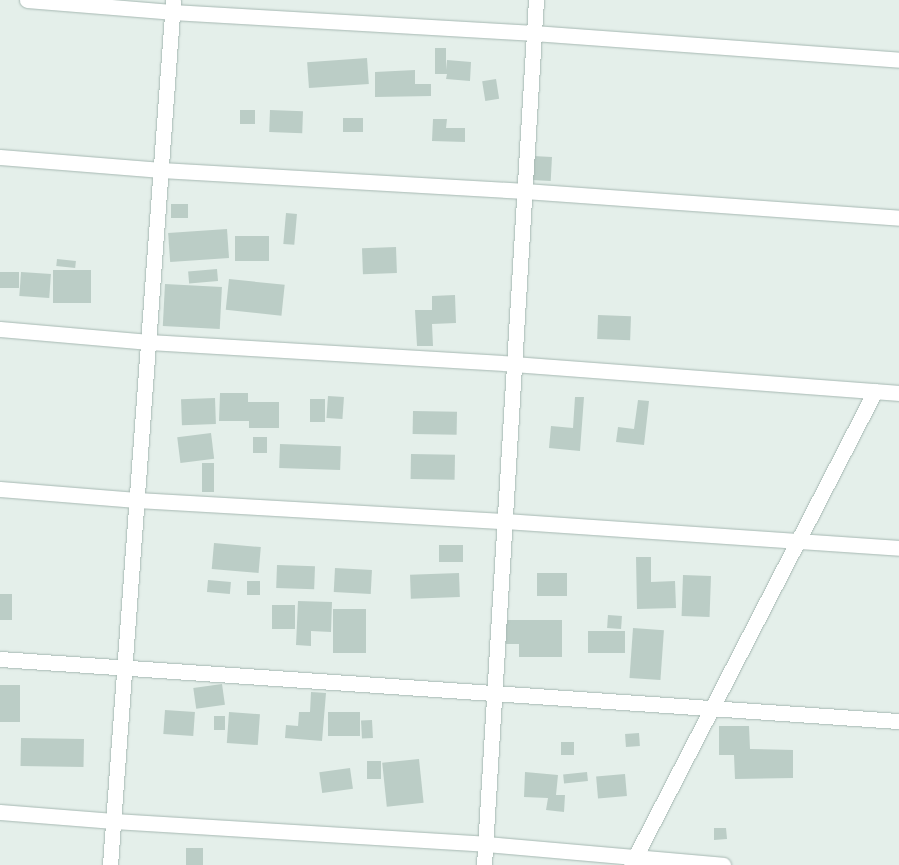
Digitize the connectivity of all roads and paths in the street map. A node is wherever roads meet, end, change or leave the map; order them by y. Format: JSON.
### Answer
{"nodes":[{"id":1,"x":27,"y":0,"type":"edge"},
{"id":2,"x":536,"y":0,"type":"edge"},
{"id":3,"x":173,"y":6,"type":"edge"},
{"id":4,"x":534,"y":33,"type":"junction"},
{"id":5,"x":899,"y":60,"type":"edge"},
{"id":6,"x":0,"y":157,"type":"edge"},
{"id":7,"x":161,"y":170,"type":"junction"},
{"id":8,"x":525,"y":192,"type":"junction"},
{"id":9,"x":899,"y":218,"type":"edge"},
{"id":10,"x":0,"y":330,"type":"edge"},
{"id":11,"x":148,"y":342,"type":"junction"},
{"id":12,"x":514,"y":364,"type":"junction"},
{"id":13,"x":875,"y":391,"type":"junction"},
{"id":14,"x":899,"y":393,"type":"edge"},
{"id":15,"x":0,"y":489,"type":"edge"},
{"id":16,"x":137,"y":500,"type":"junction"},
{"id":17,"x":505,"y":521,"type":"junction"},
{"id":18,"x":798,"y":541,"type":"junction"},
{"id":19,"x":899,"y":548,"type":"edge"},
{"id":20,"x":0,"y":658,"type":"edge"},
{"id":21,"x":125,"y":669,"type":"junction"},
{"id":22,"x":495,"y":692,"type":"junction"},
{"id":23,"x":712,"y":707,"type":"junction"},
{"id":24,"x":899,"y":721,"type":"edge"},
{"id":25,"x":0,"y":812,"type":"edge"},
{"id":26,"x":114,"y":821,"type":"junction"},
{"id":27,"x":485,"y":844,"type":"junction"},
{"id":28,"x":633,"y":861,"type":"edge"},
{"id":29,"x":110,"y":865,"type":"edge"},
{"id":30,"x":484,"y":865,"type":"edge"},
{"id":31,"x":723,"y":865,"type":"edge"}],
"edges":[{"from":1,"to":3,"type":"street"},
{"from":2,"to":4,"type":"street"},
{"from":3,"to":4,"type":"street"},
{"from":3,"to":7,"type":"street"},
{"from":4,"to":5,"type":"street"},
{"from":4,"to":8,"type":"street"},
{"from":6,"to":7,"type":"street"},
{"from":7,"to":8,"type":"street"},
{"from":7,"to":11,"type":"street"},
{"from":8,"to":9,"type":"street"},
{"from":8,"to":12,"type":"street"},
{"from":10,"to":11,"type":"street"},
{"from":11,"to":12,"type":"street"},
{"from":11,"to":16,"type":"street"},
{"from":12,"to":13,"type":"street"},
{"from":12,"to":17,"type":"street"},
{"from":13,"to":14,"type":"street"},
{"from":13,"to":18,"type":"street"},
{"from":15,"to":16,"type":"street"},
{"from":16,"to":17,"type":"street"},
{"from":16,"to":21,"type":"street"},
{"from":17,"to":18,"type":"street"},
{"from":17,"to":22,"type":"street"},
{"from":18,"to":19,"type":"street"},
{"from":18,"to":23,"type":"street"},
{"from":20,"to":21,"type":"street"},
{"from":21,"to":22,"type":"street"},
{"from":21,"to":26,"type":"street"},
{"from":22,"to":23,"type":"street"},
{"from":22,"to":27,"type":"street"},
{"from":23,"to":24,"type":"street"},
{"from":23,"to":28,"type":"street"},
{"from":25,"to":26,"type":"street"},
{"from":26,"to":27,"type":"street"},
{"from":26,"to":29,"type":"street"},
{"from":27,"to":28,"type":"street"},
{"from":27,"to":30,"type":"street"},
{"from":28,"to":31,"type":"street"}]}
